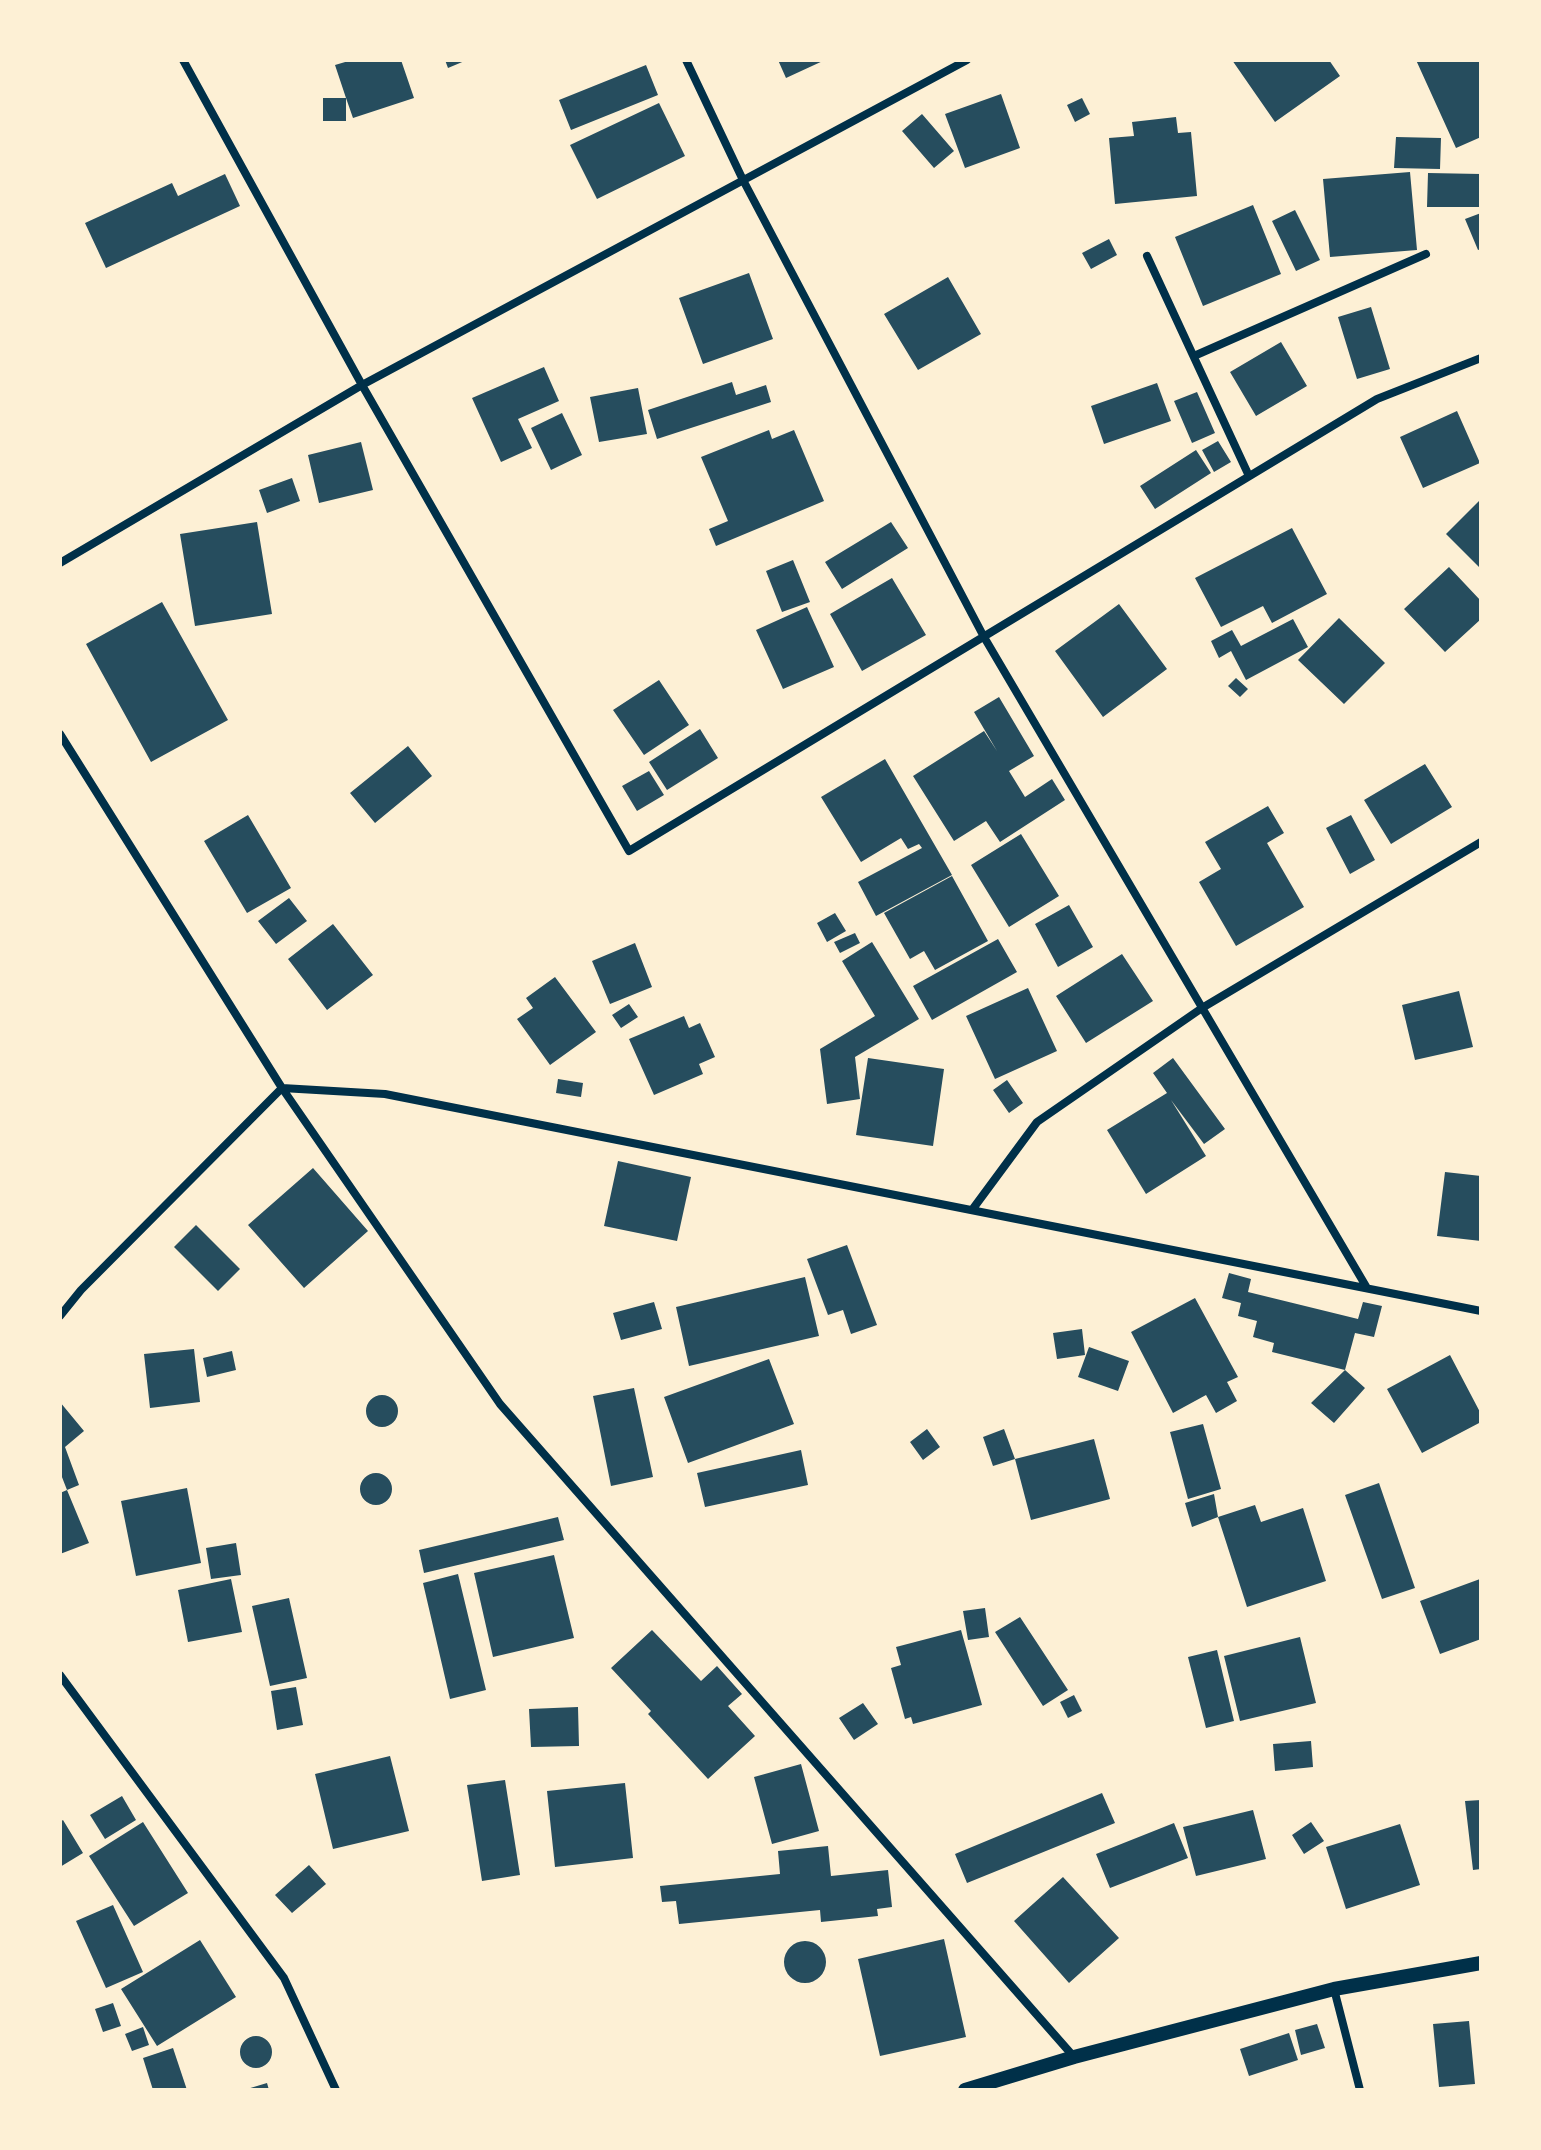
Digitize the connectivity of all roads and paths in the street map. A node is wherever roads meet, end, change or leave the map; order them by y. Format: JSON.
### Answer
{"nodes":[{"id":1,"x":183,"y":60,"type":"edge"},
{"id":2,"x":686,"y":60,"type":"edge"},
{"id":3,"x":967,"y":60,"type":"edge"},
{"id":4,"x":743,"y":180,"type":"junction"},
{"id":5,"x":1426,"y":254,"type":"dead end"},
{"id":6,"x":1147,"y":256,"type":"dead end"},
{"id":7,"x":1194,"y":356,"type":"junction"},
{"id":8,"x":1481,"y":358,"type":"edge"},
{"id":9,"x":362,"y":385,"type":"junction"},
{"id":10,"x":1249,"y":476,"type":"junction"},
{"id":11,"x":60,"y":563,"type":"edge"},
{"id":12,"x":984,"y":637,"type":"junction"},
{"id":13,"x":60,"y":734,"type":"edge"},
{"id":14,"x":1481,"y":842,"type":"edge"},
{"id":15,"x":1202,"y":1008,"type":"junction"},
{"id":16,"x":282,"y":1088,"type":"junction"},
{"id":17,"x":972,"y":1210,"type":"junction"},
{"id":18,"x":1367,"y":1288,"type":"junction"},
{"id":19,"x":1481,"y":1311,"type":"edge"},
{"id":20,"x":60,"y":1316,"type":"edge"},
{"id":21,"x":60,"y":1675,"type":"edge"},
{"id":22,"x":1481,"y":1963,"type":"edge"},
{"id":23,"x":1334,"y":1989,"type":"junction"},
{"id":24,"x":1074,"y":2057,"type":"junction"},
{"id":25,"x":336,"y":2090,"type":"edge"},
{"id":26,"x":965,"y":2090,"type":"edge"},
{"id":27,"x":1360,"y":2090,"type":"edge"}],
"edges":[{"from":1,"to":9,"type":"street"},
{"from":2,"to":4,"type":"street"},
{"from":3,"to":4,"type":"street"},
{"from":4,"to":9,"type":"street"},
{"from":4,"to":12,"type":"street"},
{"from":5,"to":7,"type":"street"},
{"from":6,"to":7,"type":"street"},
{"from":7,"to":10,"type":"street"},
{"from":8,"to":10,"type":"street"},
{"from":9,"to":11,"type":"street"},
{"from":9,"to":12,"type":"street"},
{"from":10,"to":12,"type":"street"},
{"from":12,"to":15,"type":"street"},
{"from":13,"to":16,"type":"street"},
{"from":14,"to":15,"type":"street"},
{"from":15,"to":17,"type":"street"},
{"from":15,"to":18,"type":"street"},
{"from":16,"to":17,"type":"street"},
{"from":16,"to":20,"type":"street"},
{"from":16,"to":24,"type":"street"},
{"from":17,"to":18,"type":"street"},
{"from":18,"to":19,"type":"street"},
{"from":21,"to":25,"type":"street"},
{"from":22,"to":23,"type":"street"},
{"from":23,"to":24,"type":"street"},
{"from":23,"to":27,"type":"street"},
{"from":24,"to":26,"type":"street"}]}
